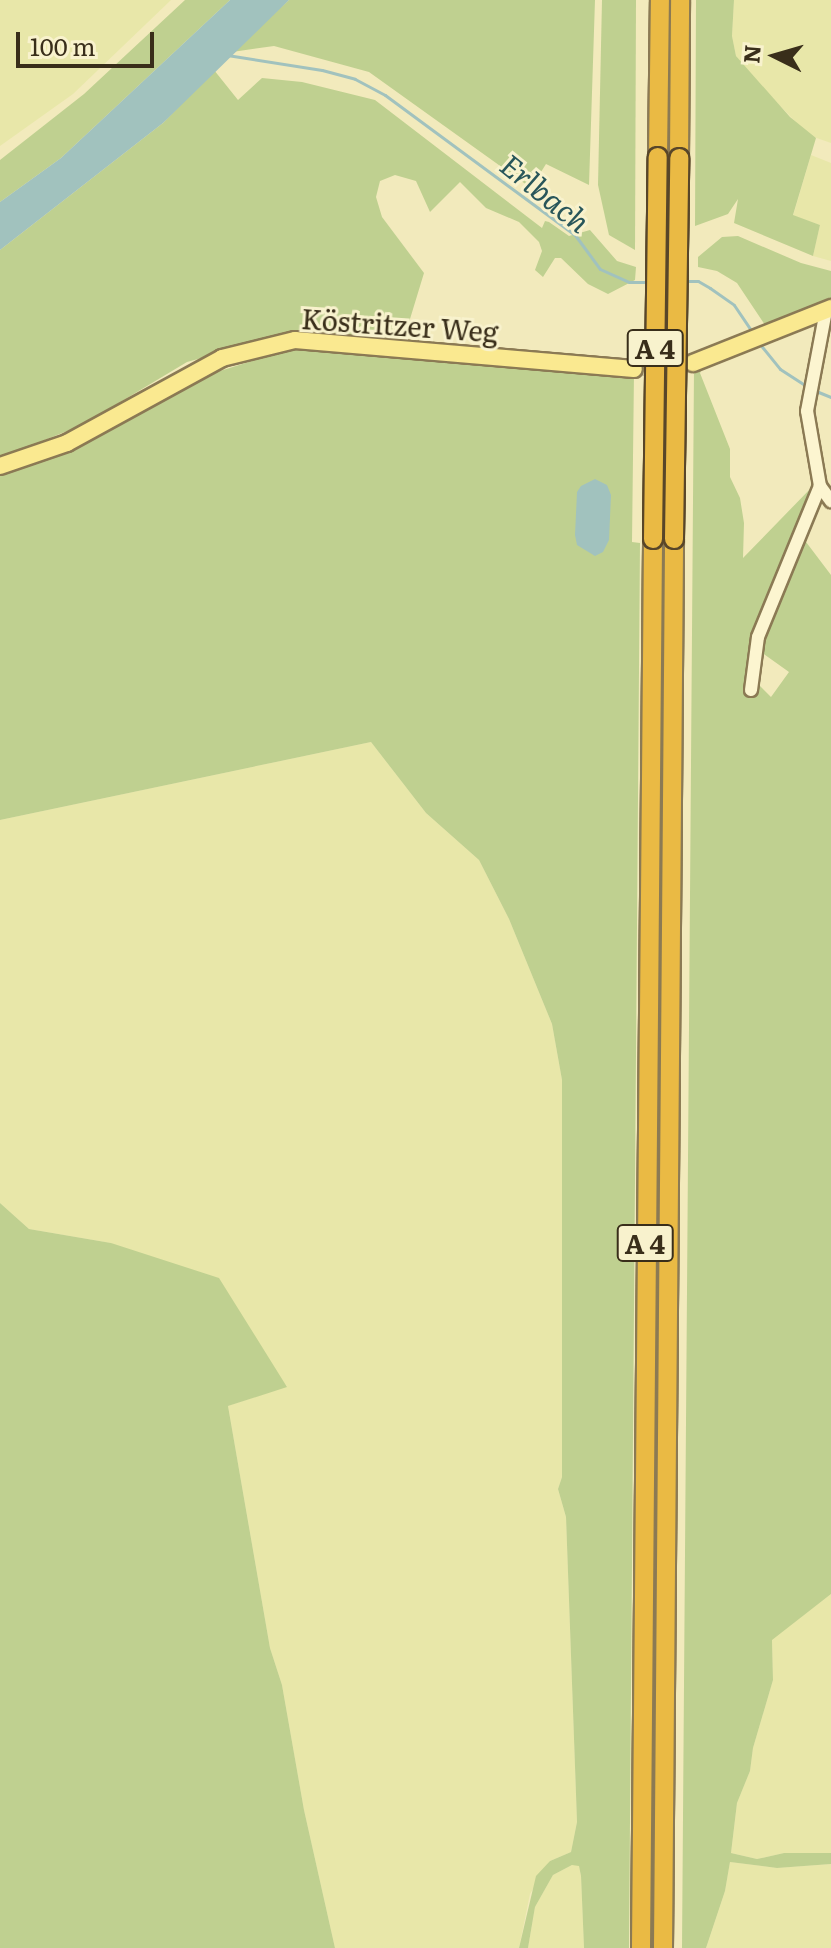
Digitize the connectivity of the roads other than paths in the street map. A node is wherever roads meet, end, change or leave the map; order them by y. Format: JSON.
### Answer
{"nodes":[{"id":1,"x":660,"y":0,"type":"edge"},
{"id":2,"x":680,"y":0,"type":"edge"},
{"id":3,"x":828,"y":309,"type":"edge"},
{"id":4,"x":693,"y":363,"type":"tunnel mouth"},
{"id":5,"x":634,"y":369,"type":"tunnel mouth"},
{"id":6,"x":0,"y":466,"type":"edge"},
{"id":7,"x":820,"y":486,"type":"junction"},
{"id":8,"x":831,"y":501,"type":"edge"},
{"id":9,"x":751,"y":690,"type":"dead end"},
{"id":10,"x":641,"y":1948,"type":"edge"},
{"id":11,"x":663,"y":1948,"type":"edge"}],
"edges":[{"from":1,"to":10,"type":"highway","number":"A 4","bridge":true},
{"from":2,"to":11,"type":"highway","number":"A 4","bridge":true},
{"from":3,"to":4,"type":"main road"},
{"from":3,"to":7,"type":"street"},
{"from":5,"to":6,"type":"main road","name":"Köstritzer Weg"},
{"from":7,"to":8,"type":"street"},
{"from":7,"to":9,"type":"street"}]}
